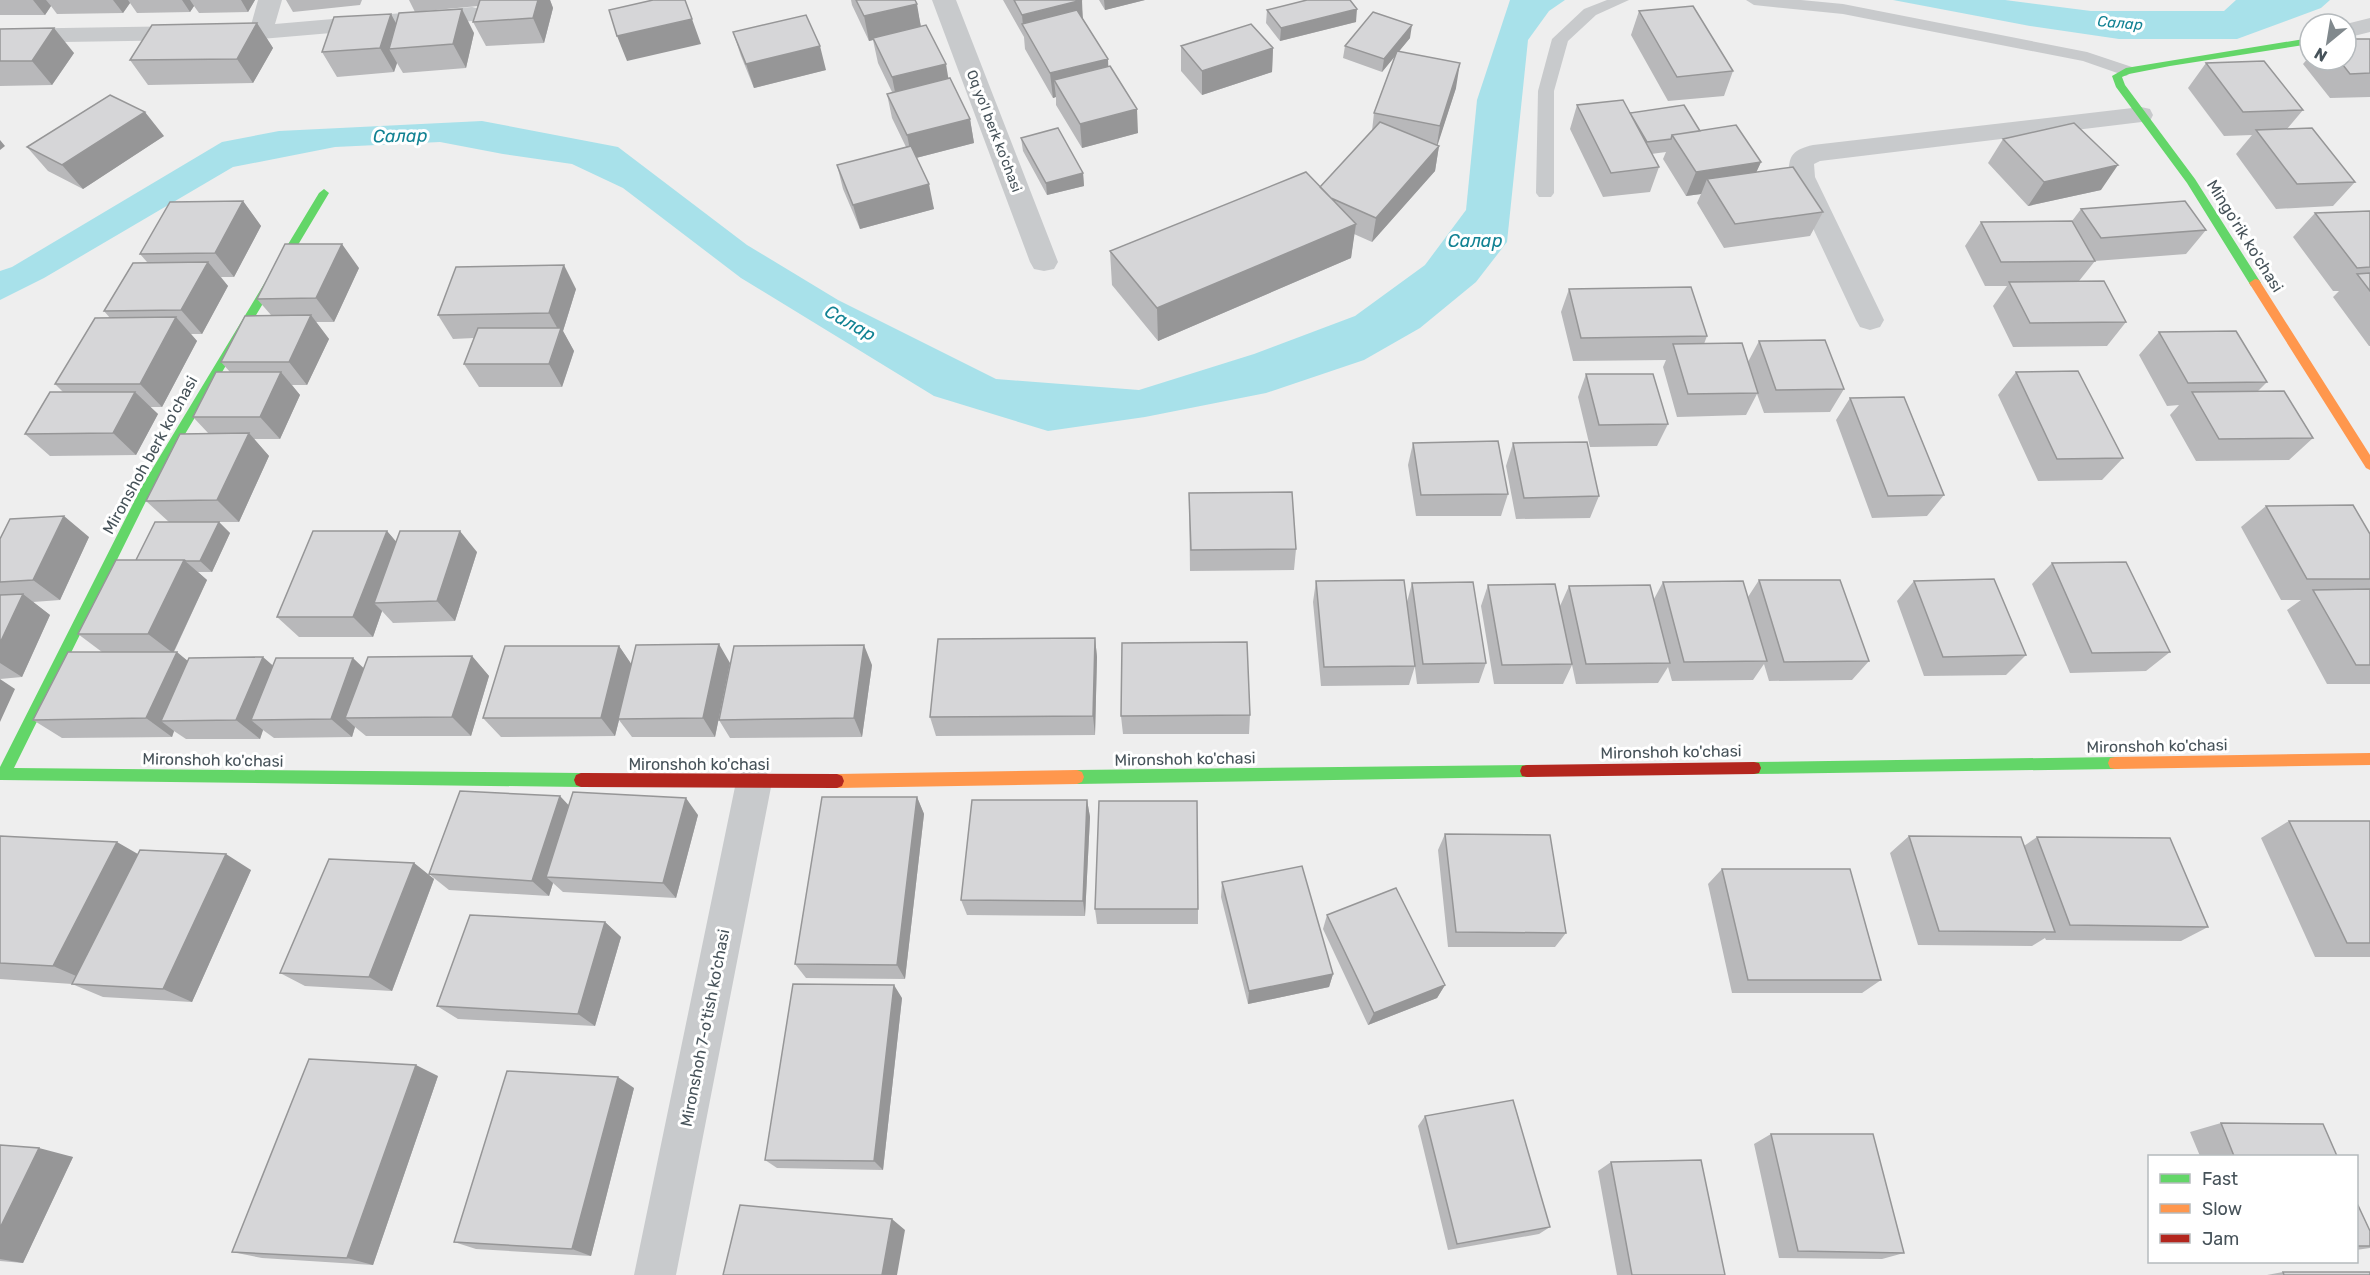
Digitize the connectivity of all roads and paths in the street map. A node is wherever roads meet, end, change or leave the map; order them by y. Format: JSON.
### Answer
{"nodes":[{"id":1,"x":270,"y":0,"type":"edge"},
{"id":2,"x":944,"y":0,"type":"edge"},
{"id":3,"x":1621,"y":0,"type":"edge"},
{"id":4,"x":1754,"y":0,"type":"edge"},
{"id":5,"x":472,"y":14,"type":"dead end"},
{"id":6,"x":261,"y":32,"type":"junction"},
{"id":7,"x":0,"y":36,"type":"edge"},
{"id":8,"x":2298,"y":42,"type":"edge"},
{"id":9,"x":2126,"y":71,"type":"junction"},
{"id":10,"x":2141,"y":114,"type":"junction"},
{"id":11,"x":324,"y":193,"type":"dead end"},
{"id":12,"x":1545,"y":193,"type":"dead end"},
{"id":13,"x":1044,"y":262,"type":"dead end"},
{"id":14,"x":1870,"y":320,"type":"dead end"},
{"id":15,"x":2370,"y":465,"type":"edge"},
{"id":16,"x":2370,"y":759,"type":"edge"},
{"id":17,"x":2,"y":774,"type":"edge"},
{"id":18,"x":754,"y":782,"type":"junction"},
{"id":19,"x":655,"y":1275,"type":"edge"}],
"edges":[{"from":1,"to":6,"type":"street"},
{"from":2,"to":13,"type":"street","name":"Oq yo'l berk ko'chasi"},
{"from":3,"to":12,"type":"lane"},
{"from":4,"to":9,"type":"lane"},
{"from":5,"to":6,"type":"street"},
{"from":6,"to":7,"type":"street"},
{"from":8,"to":9,"type":"street"},
{"from":9,"to":10,"type":"street","name":"Mingo'rik ko'chasi"},
{"from":10,"to":14,"type":"street"},
{"from":10,"to":15,"type":"street","name":"Mingo'rik ko'chasi"},
{"from":11,"to":17,"type":"street","name":"Mironshoh berk ko'chasi"},
{"from":16,"to":18,"type":"street","name":"Mironshoh ko'chasi"},
{"from":17,"to":18,"type":"street","name":"Mironshoh ko'chasi"},
{"from":18,"to":19,"type":"street","name":"Mironshoh 7-o'tish ko'chasi"}]}
